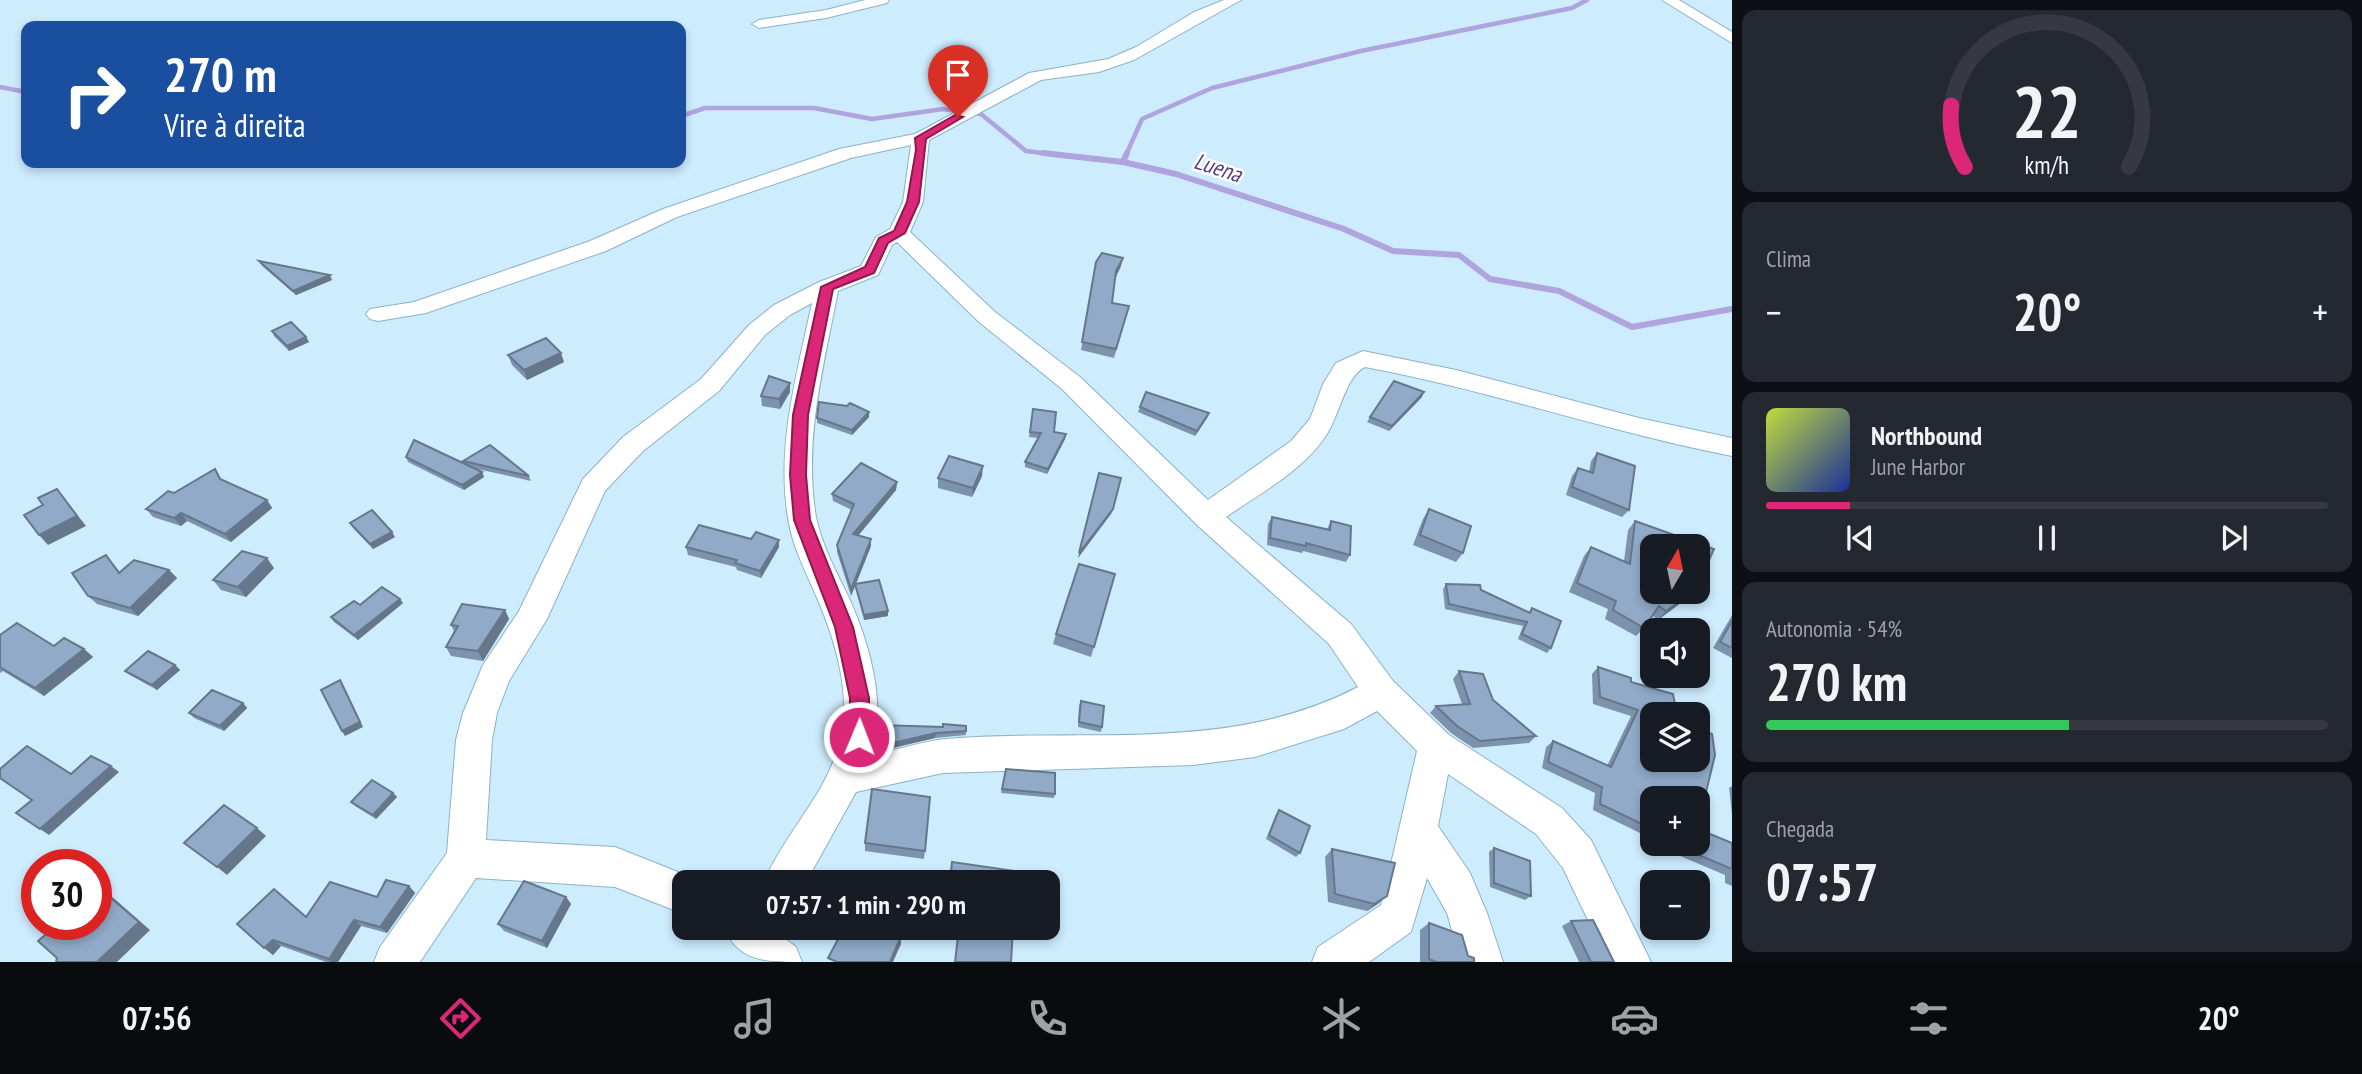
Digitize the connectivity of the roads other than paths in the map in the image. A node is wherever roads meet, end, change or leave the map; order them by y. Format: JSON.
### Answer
{"nodes":[{"id":1,"x":881,"y":0,"type":"edge"},
{"id":2,"x":1234,"y":0,"type":"edge"},
{"id":3,"x":1670,"y":0,"type":"edge"},
{"id":4,"x":759,"y":24,"type":"dead end"},
{"id":5,"x":1732,"y":38,"type":"edge"},
{"id":6,"x":920,"y":138,"type":"junction"},
{"id":7,"x":899,"y":233,"type":"junction"},
{"id":8,"x":827,"y":287,"type":"junction"},
{"id":9,"x":379,"y":314,"type":"dead end"},
{"id":10,"x":1732,"y":447,"type":"edge"},
{"id":11,"x":1206,"y":516,"type":"junction"},
{"id":12,"x":1381,"y":692,"type":"junction"},
{"id":13,"x":1436,"y":746,"type":"junction"},
{"id":14,"x":844,"y":778,"type":"junction"},
{"id":15,"x":1418,"y":830,"type":"junction"},
{"id":16,"x":466,"y":858,"type":"junction"},
{"id":17,"x":791,"y":870,"type":"edge"},
{"id":18,"x":672,"y":889,"type":"edge"},
{"id":19,"x":395,"y":962,"type":"edge"},
{"id":20,"x":1332,"y":962,"type":"edge"},
{"id":21,"x":1482,"y":962,"type":"edge"},
{"id":22,"x":1630,"y":962,"type":"edge"}],
"edges":[{"from":1,"to":4,"type":"street"},
{"from":2,"to":6,"type":"street"},
{"from":3,"to":5,"type":"street"},
{"from":6,"to":7,"type":"street"},
{"from":6,"to":9,"type":"street"},
{"from":7,"to":8,"type":"street"},
{"from":7,"to":11,"type":"street"},
{"from":8,"to":14,"type":"street"},
{"from":8,"to":16,"type":"street"},
{"from":10,"to":11,"type":"street"},
{"from":11,"to":12,"type":"street"},
{"from":12,"to":13,"type":"street"},
{"from":12,"to":14,"type":"street"},
{"from":13,"to":15,"type":"street"},
{"from":13,"to":22,"type":"street"},
{"from":14,"to":17,"type":"street"},
{"from":15,"to":20,"type":"street"},
{"from":15,"to":21,"type":"street"},
{"from":16,"to":18,"type":"street"},
{"from":16,"to":19,"type":"street"}]}
